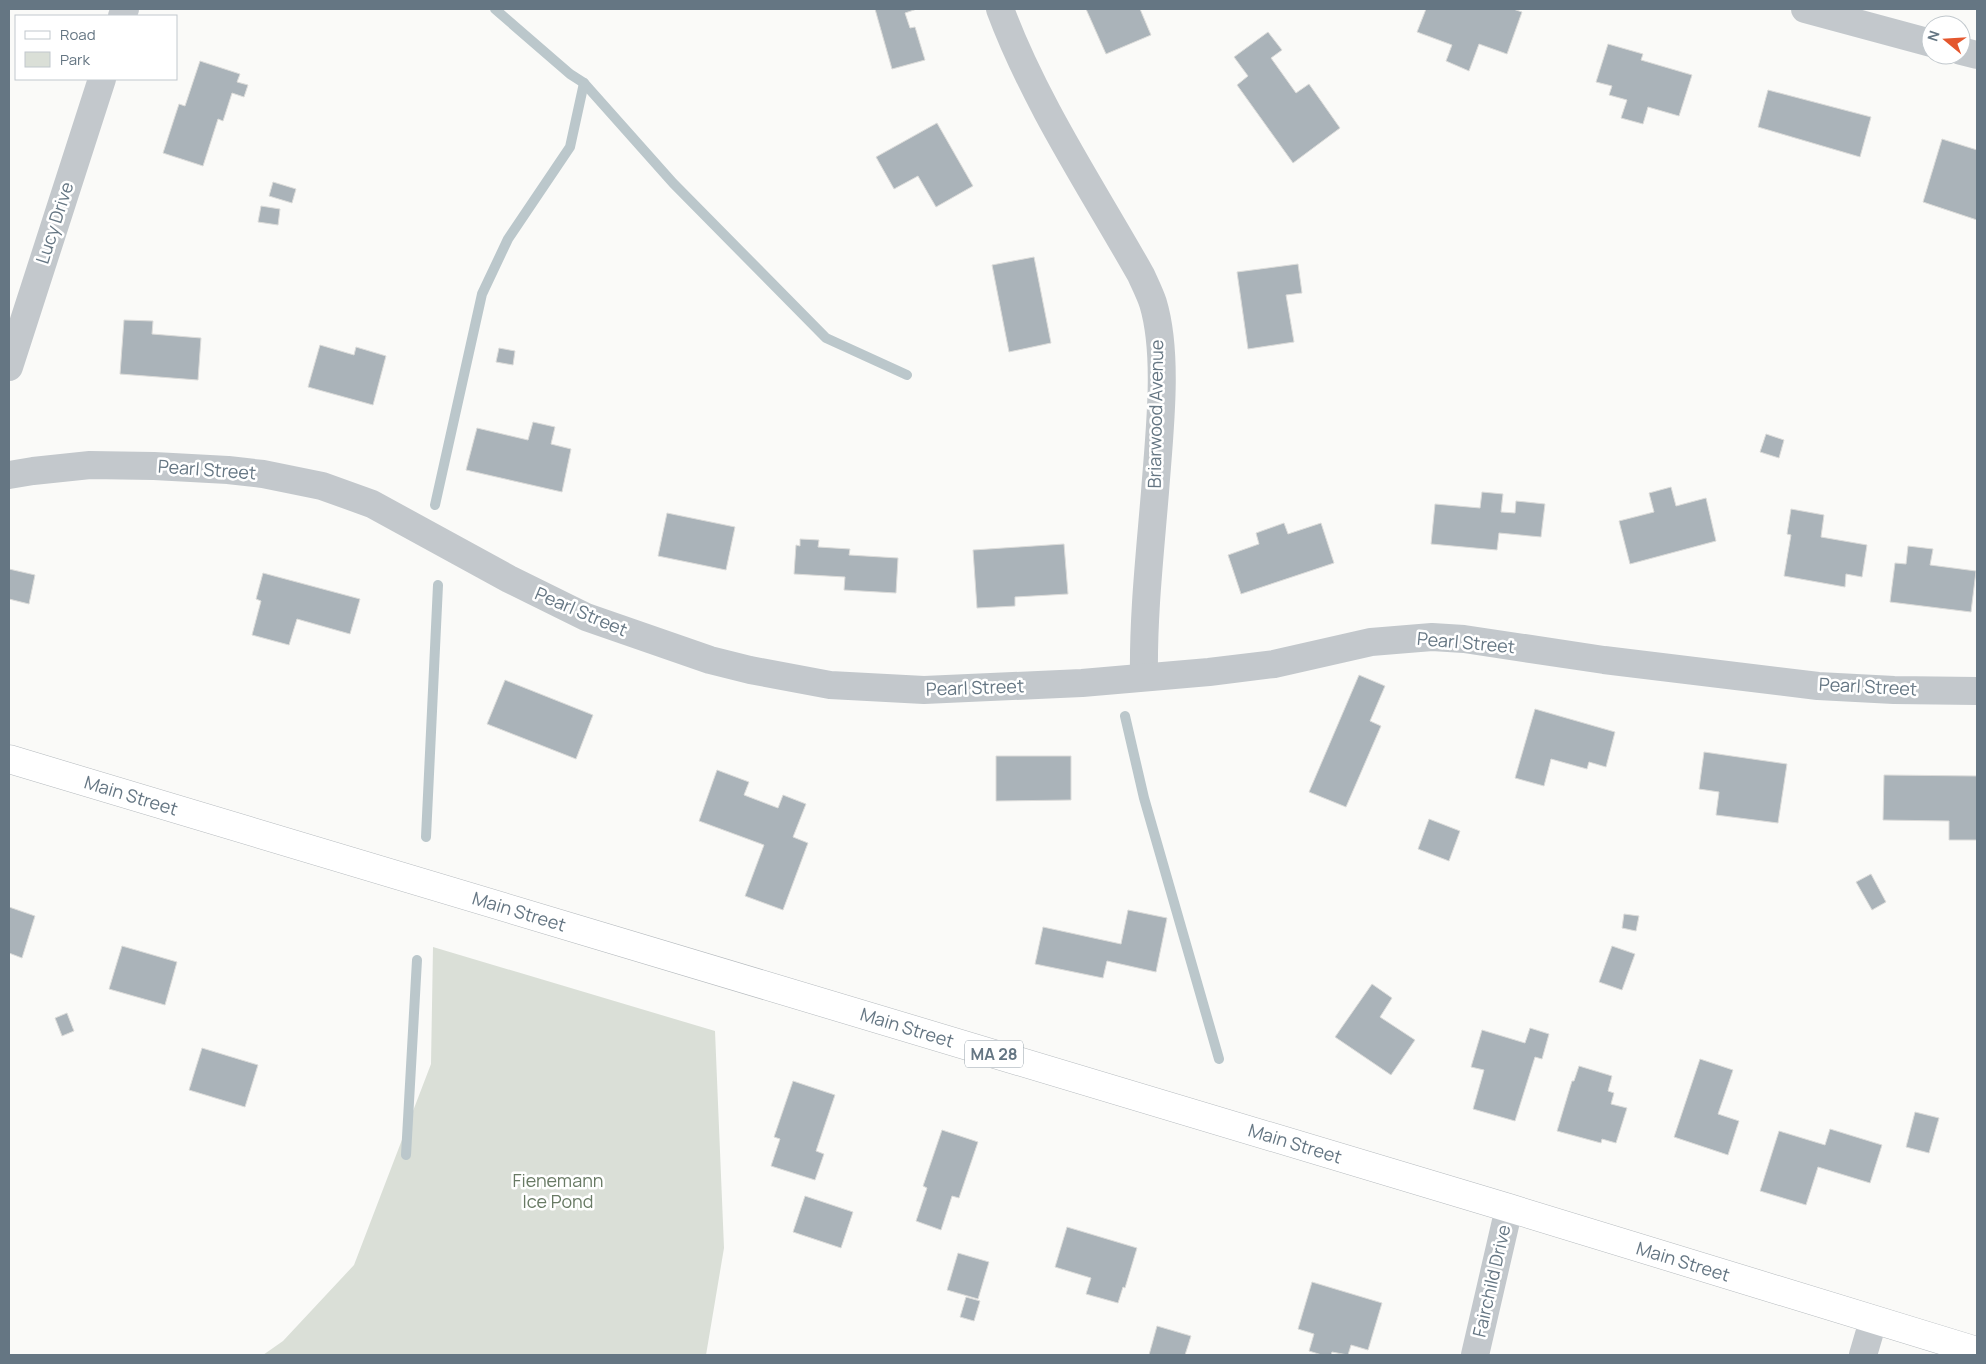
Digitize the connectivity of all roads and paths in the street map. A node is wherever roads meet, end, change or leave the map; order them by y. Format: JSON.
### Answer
{"nodes":[{"id":1,"x":1000,"y":9,"type":"edge"},
{"id":2,"x":1805,"y":9,"type":"edge"},
{"id":3,"x":1921,"y":40,"type":"edge"},
{"id":4,"x":102,"y":80,"type":"edge"},
{"id":5,"x":9,"y":367,"type":"edge"},
{"id":6,"x":9,"y":476,"type":"edge"},
{"id":7,"x":1144,"y":677,"type":"junction"},
{"id":8,"x":1977,"y":691,"type":"edge"},
{"id":9,"x":9,"y":759,"type":"edge"},
{"id":10,"x":1509,"y":1208,"type":"junction"},
{"id":11,"x":1873,"y":1321,"type":"junction"},
{"id":12,"x":1977,"y":1352,"type":"edge"},
{"id":13,"x":1475,"y":1355,"type":"edge"},
{"id":14,"x":1862,"y":1355,"type":"edge"}],
"edges":[{"from":1,"to":7,"type":"street","name":"Briarwood Avenue"},
{"from":2,"to":3,"type":"street"},
{"from":4,"to":5,"type":"street","name":"Lucy Drive"},
{"from":6,"to":7,"type":"street","name":"Pearl Street"},
{"from":7,"to":8,"type":"street","name":"Pearl Street"},
{"from":9,"to":10,"type":"main road","name":"Main Street","number":"MA 28"},
{"from":10,"to":11,"type":"main road","name":"Main Street","number":"MA 28"},
{"from":10,"to":13,"type":"street","name":"Fairchild Drive"},
{"from":11,"to":12,"type":"main road","name":"Main Street","number":"MA 28"},
{"from":11,"to":14,"type":"street"}]}
